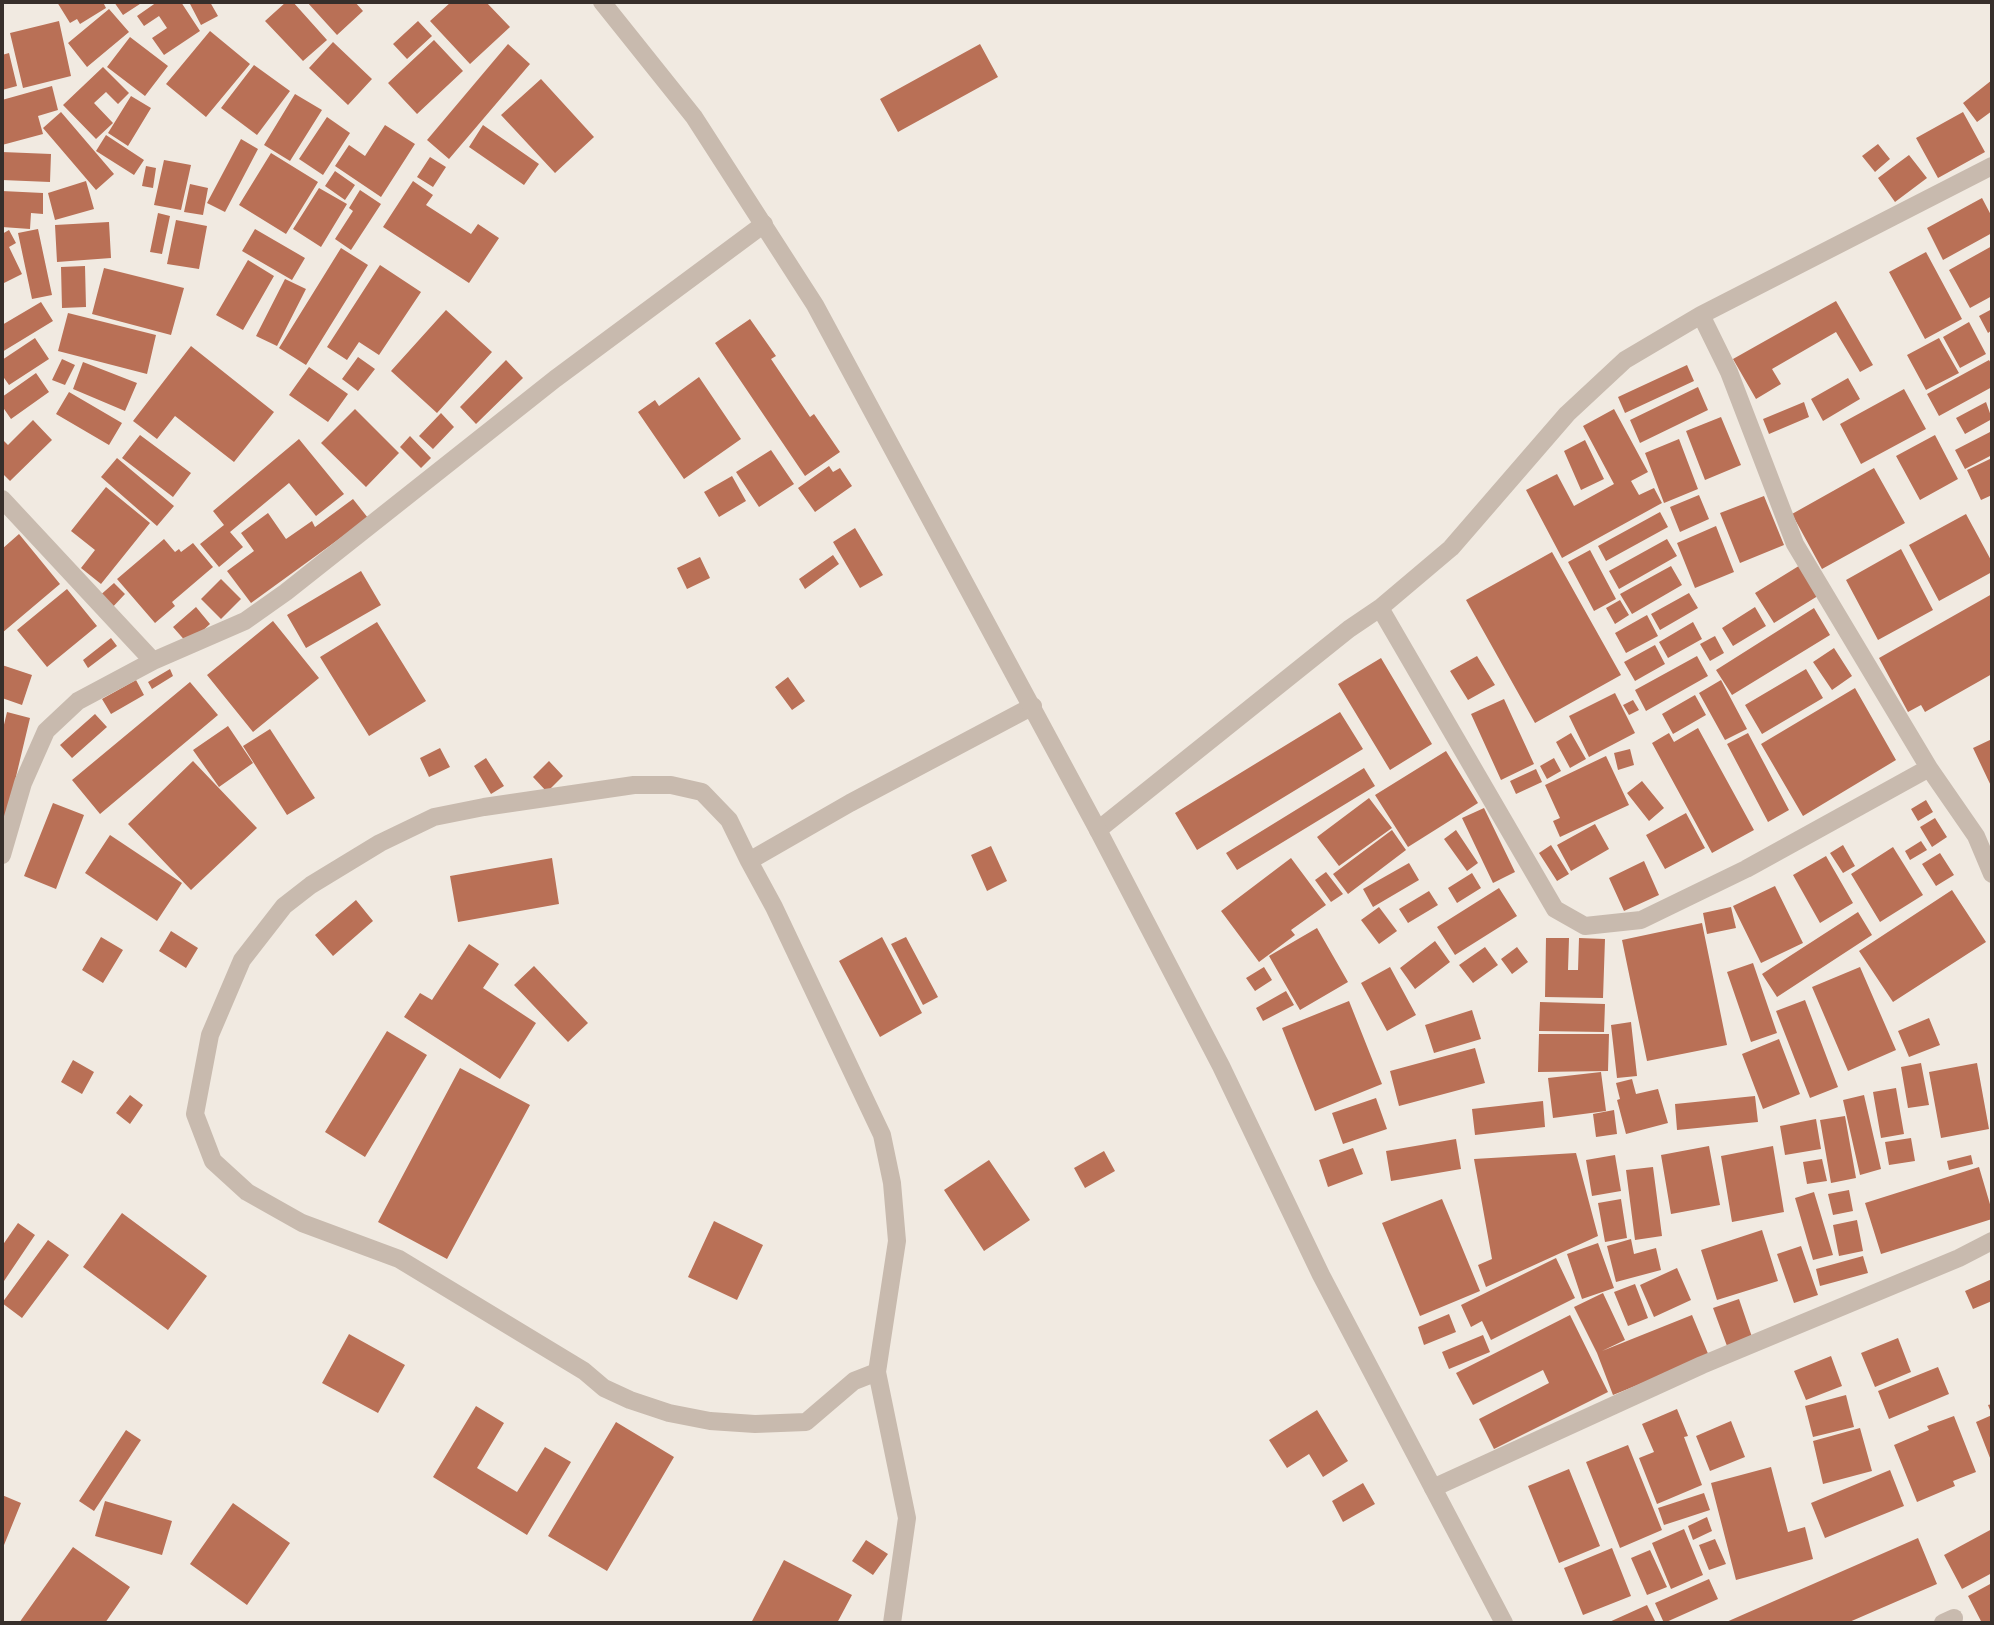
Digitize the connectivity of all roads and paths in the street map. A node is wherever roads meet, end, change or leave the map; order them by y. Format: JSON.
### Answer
{"nodes":[{"id":1,"x":602,"y":2,"type":"edge"},
{"id":2,"x":1992,"y":166,"type":"edge"},
{"id":3,"x":764,"y":224,"type":"junction"},
{"id":4,"x":1701,"y":315,"type":"junction"},
{"id":5,"x":2,"y":499,"type":"edge"},
{"id":6,"x":1380,"y":608,"type":"junction"},
{"id":7,"x":153,"y":661,"type":"junction"},
{"id":8,"x":1033,"y":706,"type":"junction"},
{"id":9,"x":1929,"y":768,"type":"junction"},
{"id":10,"x":1098,"y":830,"type":"junction"},
{"id":11,"x":2,"y":855,"type":"edge"},
{"id":12,"x":749,"y":861,"type":"junction"},
{"id":13,"x":1992,"y":873,"type":"edge"},
{"id":14,"x":1992,"y":1241,"type":"edge"},
{"id":15,"x":877,"y":1372,"type":"junction"},
{"id":16,"x":1433,"y":1488,"type":"junction"},
{"id":17,"x":892,"y":1623,"type":"edge"},
{"id":18,"x":1504,"y":1623,"type":"edge"}],
"edges":[{"from":1,"to":3,"type":"street"},
{"from":2,"to":4,"type":"street"},
{"from":3,"to":7,"type":"street"},
{"from":3,"to":8,"type":"street"},
{"from":4,"to":6,"type":"street"},
{"from":4,"to":9,"type":"street"},
{"from":5,"to":7,"type":"street"},
{"from":6,"to":9,"type":"street"},
{"from":6,"to":10,"type":"street"},
{"from":7,"to":11,"type":"street"},
{"from":8,"to":10,"type":"street"},
{"from":8,"to":12,"type":"street"},
{"from":9,"to":13,"type":"street"},
{"from":10,"to":16,"type":"street"},
{"from":12,"to":15,"type":"street"},
{"from":12,"to":15,"type":"street"},
{"from":14,"to":16,"type":"street"},
{"from":15,"to":17,"type":"street"},
{"from":16,"to":18,"type":"street"}]}
